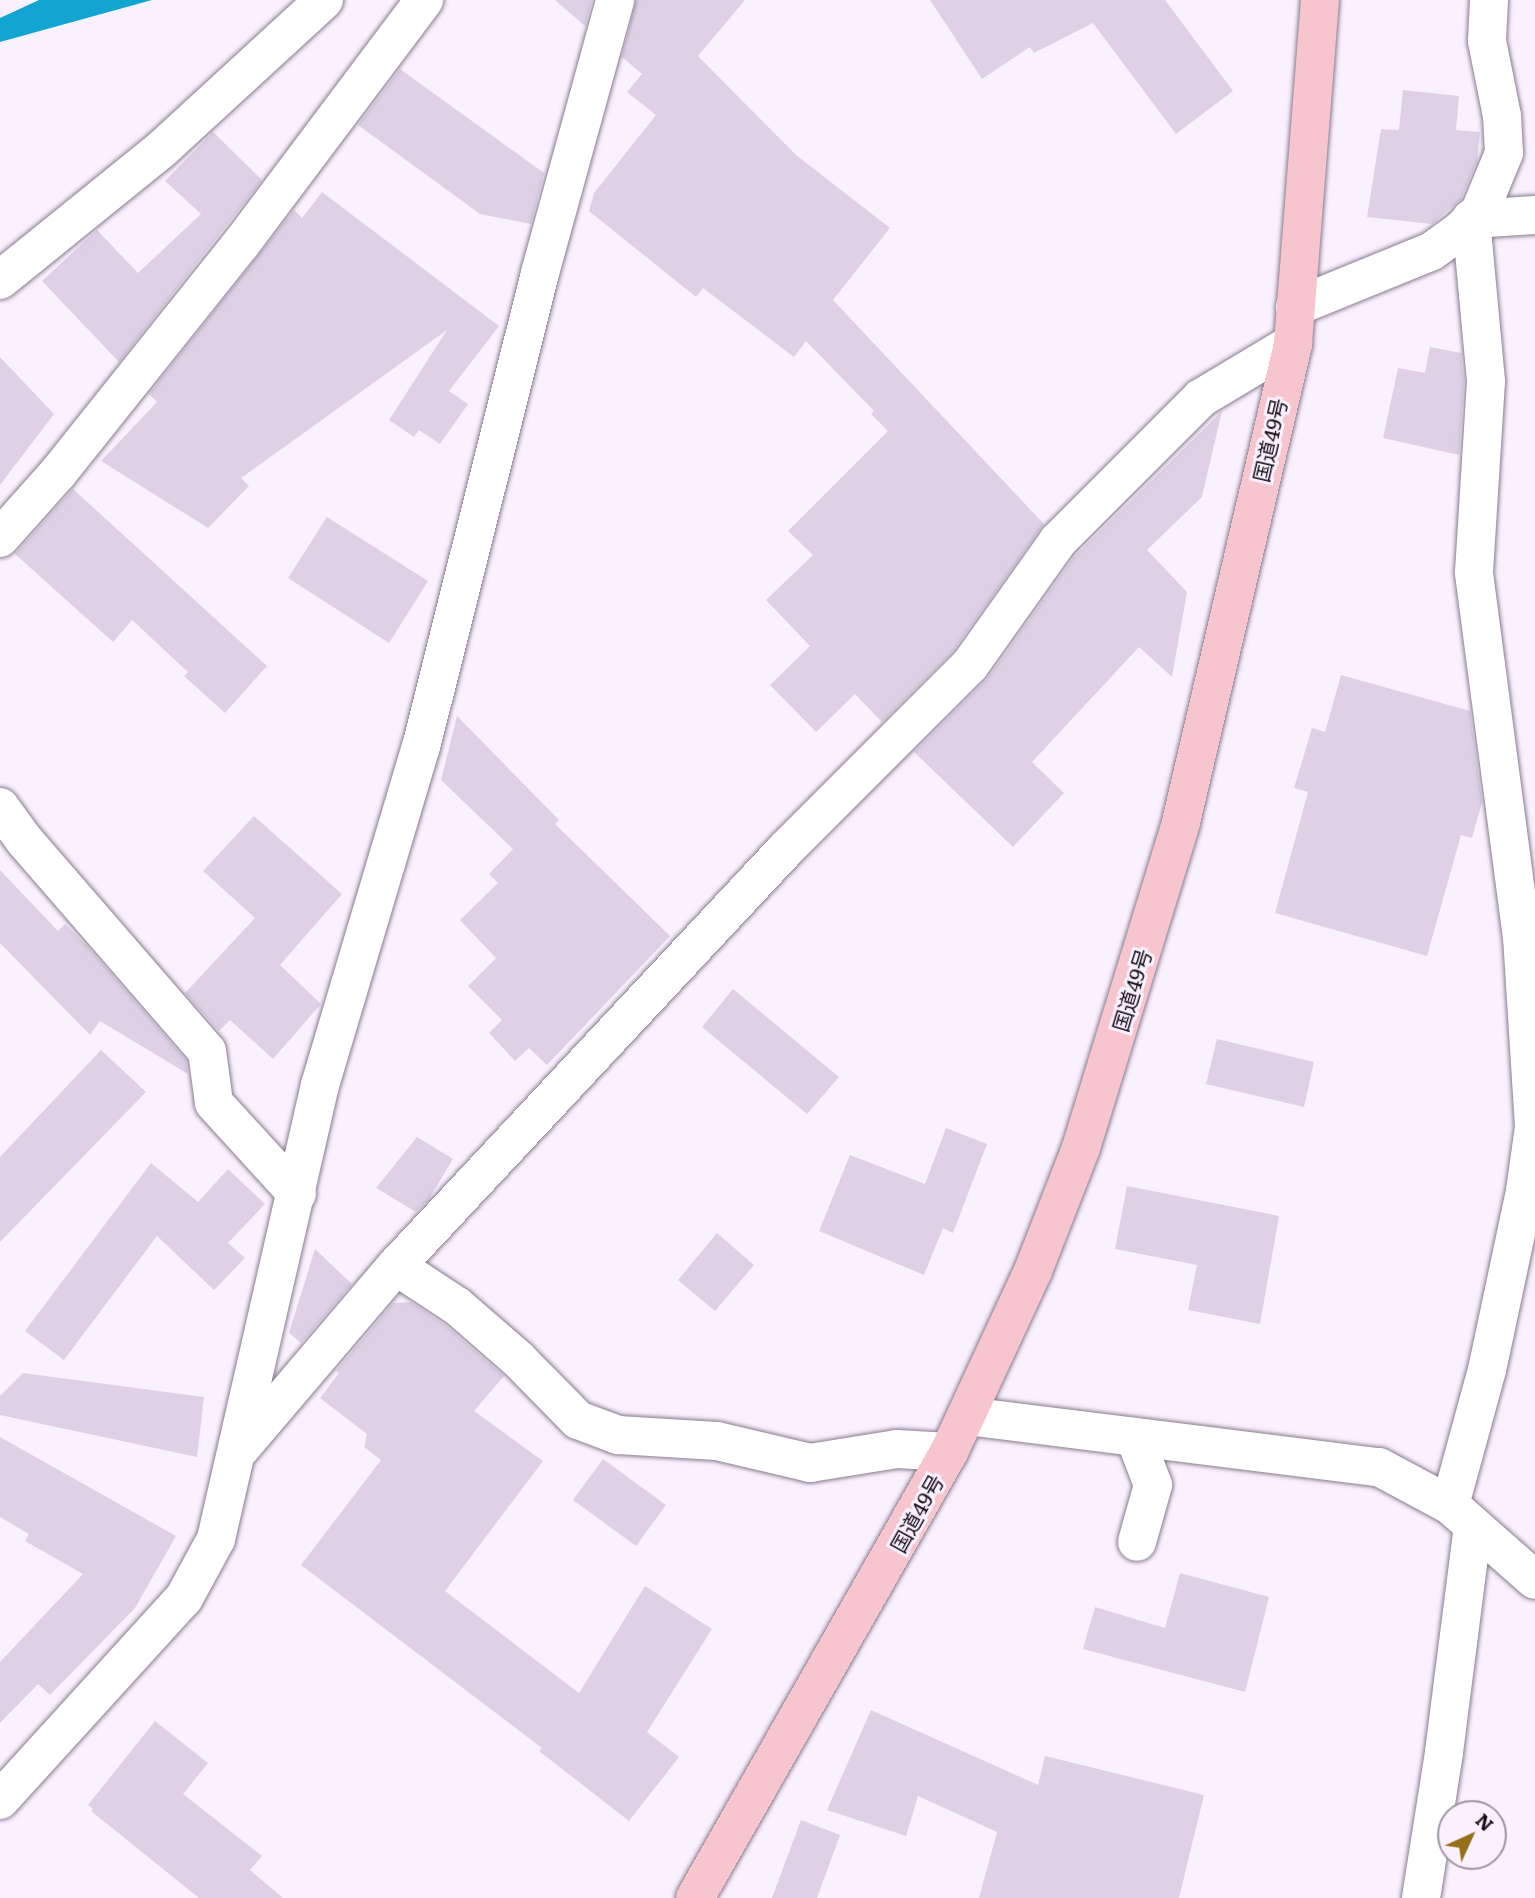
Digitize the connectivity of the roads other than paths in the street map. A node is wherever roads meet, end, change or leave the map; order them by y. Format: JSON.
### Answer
{"nodes":[{"id":1,"x":324,"y":0,"type":"edge"},
{"id":2,"x":424,"y":0,"type":"edge"},
{"id":3,"x":615,"y":0,"type":"edge"},
{"id":4,"x":1320,"y":0,"type":"edge"},
{"id":5,"x":1489,"y":0,"type":"edge"},
{"id":6,"x":1535,"y":215,"type":"edge"},
{"id":7,"x":1471,"y":219,"type":"junction"},
{"id":8,"x":0,"y":280,"type":"edge"},
{"id":9,"x":1294,"y":325,"type":"junction"},
{"id":10,"x":0,"y":538,"type":"edge"},
{"id":11,"x":0,"y":807,"type":"edge"},
{"id":12,"x":297,"y":1194,"type":"junction"},
{"id":13,"x":396,"y":1266,"type":"junction"},
{"id":14,"x":967,"y":1416,"type":"junction"},
{"id":15,"x":1135,"y":1438,"type":"junction"},
{"id":16,"x":238,"y":1450,"type":"junction"},
{"id":17,"x":949,"y":1452,"type":"junction"},
{"id":18,"x":1461,"y":1515,"type":"junction"},
{"id":19,"x":1138,"y":1542,"type":"dead end"},
{"id":20,"x":1535,"y":1580,"type":"edge"},
{"id":21,"x":0,"y":1800,"type":"edge"},
{"id":22,"x":695,"y":1898,"type":"edge"},
{"id":23,"x":1421,"y":1898,"type":"edge"}],
"edges":[{"from":1,"to":8,"type":"street"},
{"from":2,"to":10,"type":"street"},
{"from":3,"to":12,"type":"street"},
{"from":4,"to":9,"type":"highway","name":"国道49号"},
{"from":5,"to":7,"type":"street"},
{"from":6,"to":7,"type":"street"},
{"from":7,"to":9,"type":"street"},
{"from":7,"to":18,"type":"street"},
{"from":9,"to":13,"type":"street"},
{"from":9,"to":14,"type":"highway","name":"国道49号"},
{"from":11,"to":12,"type":"street"},
{"from":12,"to":16,"type":"street"},
{"from":13,"to":16,"type":"street"},
{"from":13,"to":17,"type":"street"},
{"from":14,"to":15,"type":"street"},
{"from":14,"to":17,"type":"highway","name":"国道49号"},
{"from":15,"to":18,"type":"street"},
{"from":15,"to":19,"type":"street"},
{"from":16,"to":21,"type":"street"},
{"from":17,"to":22,"type":"highway","name":"国道49号"},
{"from":18,"to":20,"type":"street"},
{"from":18,"to":23,"type":"street"}]}
